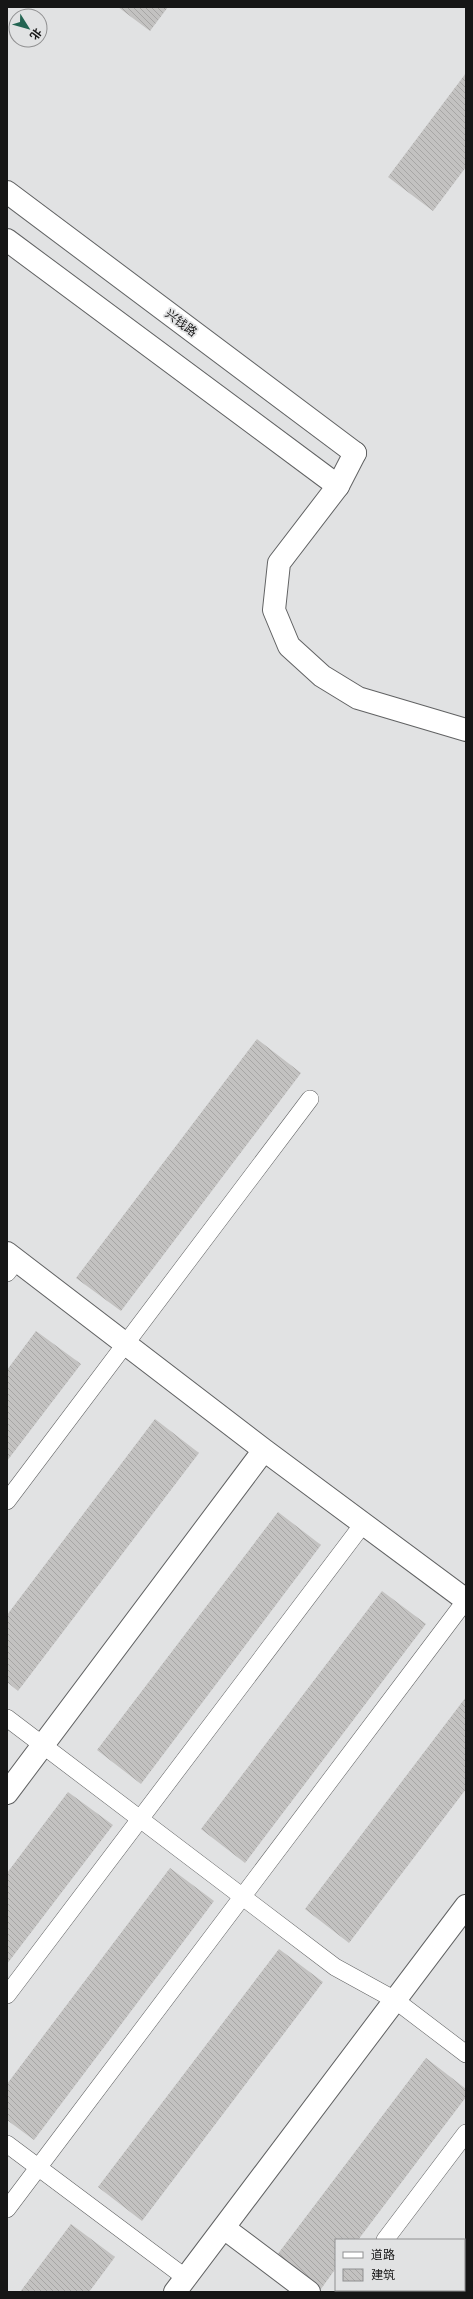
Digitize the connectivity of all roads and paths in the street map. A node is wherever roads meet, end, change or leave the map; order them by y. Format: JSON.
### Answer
{"nodes":[{"id":1,"x":7,"y":192,"type":"edge"},
{"id":2,"x":7,"y":240,"type":"edge"},
{"id":3,"x":338,"y":486,"type":"junction"},
{"id":4,"x":466,"y":730,"type":"edge"},
{"id":5,"x":310,"y":1099,"type":"dead end"},
{"id":6,"x":10,"y":1262,"type":"edge"},
{"id":7,"x":126,"y":1344,"type":"junction"},
{"id":8,"x":264,"y":1450,"type":"junction"},
{"id":9,"x":7,"y":1501,"type":"edge"},
{"id":10,"x":363,"y":1524,"type":"junction"},
{"id":11,"x":466,"y":1600,"type":"edge"},
{"id":12,"x":7,"y":1718,"type":"edge"},
{"id":13,"x":43,"y":1745,"type":"junction"},
{"id":14,"x":7,"y":1793,"type":"edge"},
{"id":15,"x":140,"y":1819,"type":"junction"},
{"id":16,"x":242,"y":1897,"type":"junction"},
{"id":17,"x":466,"y":1906,"type":"edge"},
{"id":18,"x":7,"y":1995,"type":"edge"},
{"id":19,"x":395,"y":2000,"type":"junction"},
{"id":20,"x":466,"y":2054,"type":"edge"},
{"id":21,"x":466,"y":2133,"type":"edge"},
{"id":22,"x":7,"y":2144,"type":"edge"},
{"id":23,"x":38,"y":2168,"type":"junction"},
{"id":24,"x":7,"y":2209,"type":"edge"},
{"id":25,"x":224,"y":2228,"type":"junction"},
{"id":26,"x":386,"y":2239,"type":"edge"},
{"id":27,"x":180,"y":2285,"type":"edge"},
{"id":28,"x":310,"y":2292,"type":"edge"}],
"edges":[{"from":1,"to":3,"type":"street","name":"兴钱路"},
{"from":2,"to":3,"type":"street"},
{"from":3,"to":4,"type":"street"},
{"from":5,"to":7,"type":"lane"},
{"from":6,"to":7,"type":"street"},
{"from":7,"to":8,"type":"street"},
{"from":7,"to":9,"type":"lane"},
{"from":8,"to":10,"type":"street"},
{"from":8,"to":13,"type":"street"},
{"from":10,"to":11,"type":"street"},
{"from":10,"to":15,"type":"lane"},
{"from":11,"to":16,"type":"lane"},
{"from":12,"to":13,"type":"lane"},
{"from":13,"to":14,"type":"street"},
{"from":13,"to":15,"type":"lane"},
{"from":15,"to":16,"type":"lane"},
{"from":15,"to":18,"type":"lane"},
{"from":16,"to":19,"type":"lane"},
{"from":16,"to":23,"type":"lane"},
{"from":17,"to":19,"type":"street"},
{"from":19,"to":20,"type":"lane"},
{"from":19,"to":25,"type":"street"},
{"from":21,"to":26,"type":"lane"},
{"from":22,"to":23,"type":"lane"},
{"from":23,"to":24,"type":"lane"},
{"from":23,"to":27,"type":"lane"},
{"from":25,"to":27,"type":"street"},
{"from":25,"to":28,"type":"street"}]}
